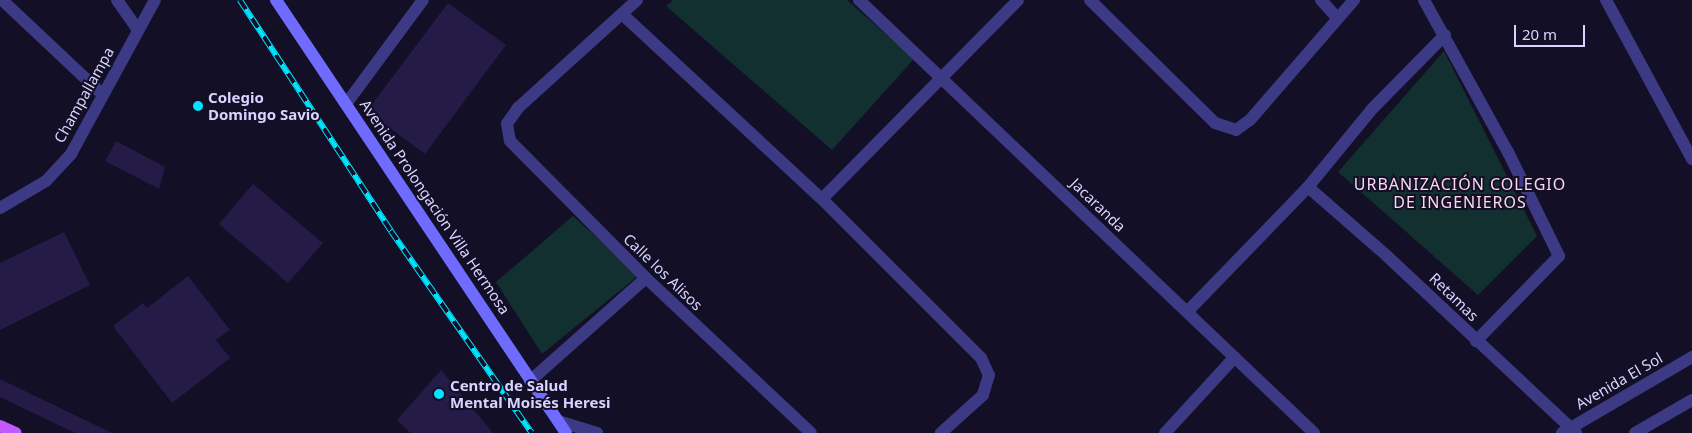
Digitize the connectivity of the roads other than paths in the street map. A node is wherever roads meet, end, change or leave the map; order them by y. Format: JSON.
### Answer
{"nodes":[{"id":1,"x":2,"y":0,"type":"edge"},
{"id":2,"x":117,"y":0,"type":"edge"},
{"id":3,"x":155,"y":0,"type":"edge"},
{"id":4,"x":276,"y":0,"type":"edge"},
{"id":5,"x":424,"y":0,"type":"edge"},
{"id":6,"x":638,"y":0,"type":"edge"},
{"id":7,"x":859,"y":0,"type":"edge"},
{"id":8,"x":1018,"y":0,"type":"edge"},
{"id":9,"x":1090,"y":0,"type":"edge"},
{"id":10,"x":1321,"y":0,"type":"edge"},
{"id":11,"x":1354,"y":0,"type":"edge"},
{"id":12,"x":1424,"y":0,"type":"edge"},
{"id":13,"x":1606,"y":0,"type":"edge"},
{"id":14,"x":622,"y":14,"type":"junction"},
{"id":15,"x":1338,"y":18,"type":"junction"},
{"id":16,"x":138,"y":30,"type":"junction"},
{"id":17,"x":1445,"y":35,"type":"junction"},
{"id":18,"x":941,"y":78,"type":"junction"},
{"id":19,"x":102,"y":94,"type":"junction"},
{"id":20,"x":346,"y":104,"type":"junction"},
{"id":21,"x":1691,"y":153,"type":"edge"},
{"id":22,"x":1308,"y":187,"type":"junction"},
{"id":23,"x":822,"y":199,"type":"junction"},
{"id":24,"x":0,"y":208,"type":"edge"},
{"id":25,"x":646,"y":278,"type":"junction"},
{"id":26,"x":1187,"y":312,"type":"junction"},
{"id":27,"x":1476,"y":341,"type":"junction"},
{"id":28,"x":1234,"y":357,"type":"junction"},
{"id":29,"x":1692,"y":357,"type":"edge"},
{"id":30,"x":530,"y":380,"type":"junction"},
{"id":31,"x":1692,"y":400,"type":"edge"},
{"id":32,"x":558,"y":422,"type":"junction"},
{"id":33,"x":0,"y":426,"type":"edge"},
{"id":34,"x":1569,"y":431,"type":"edge"},
{"id":35,"x":16,"y":433,"type":"edge"},
{"id":36,"x":566,"y":433,"type":"edge"},
{"id":37,"x":597,"y":433,"type":"edge"},
{"id":38,"x":811,"y":433,"type":"edge"},
{"id":39,"x":941,"y":433,"type":"edge"},
{"id":40,"x":1165,"y":433,"type":"edge"},
{"id":41,"x":1314,"y":433,"type":"edge"},
{"id":42,"x":1635,"y":433,"type":"edge"}],
"edges":[{"from":1,"to":19,"type":"street"},
{"from":2,"to":16,"type":"street"},
{"from":3,"to":16,"type":"street","name":"Champallampa"},
{"from":4,"to":20,"type":"main road","name":"Avenida Prolongación Villa Hermosa"},
{"from":5,"to":20,"type":"street"},
{"from":6,"to":14,"type":"street"},
{"from":7,"to":18,"type":"street","name":"Jacaranda"},
{"from":8,"to":18,"type":"street"},
{"from":9,"to":15,"type":"street"},
{"from":10,"to":15,"type":"street"},
{"from":11,"to":15,"type":"street"},
{"from":12,"to":17,"type":"street"},
{"from":13,"to":21,"type":"street"},
{"from":14,"to":23,"type":"street"},
{"from":14,"to":25,"type":"street","name":"Calle los Alisos"},
{"from":16,"to":19,"type":"street","name":"Champallampa"},
{"from":17,"to":22,"type":"street"},
{"from":17,"to":27,"type":"street"},
{"from":18,"to":23,"type":"street"},
{"from":18,"to":26,"type":"street","name":"Jacaranda"},
{"from":19,"to":24,"type":"street","name":"Champallampa"},
{"from":20,"to":30,"type":"main road","name":"Avenida Prolongación Villa Hermosa"},
{"from":22,"to":26,"type":"street"},
{"from":22,"to":27,"type":"street","name":"Retamas"},
{"from":23,"to":39,"type":"street"},
{"from":25,"to":30,"type":"street"},
{"from":25,"to":38,"type":"street","name":"Calle los Alisos"},
{"from":26,"to":28,"type":"street","name":"Jacaranda"},
{"from":27,"to":34,"type":"street","name":"Retamas"},
{"from":28,"to":40,"type":"street"},
{"from":28,"to":41,"type":"street","name":"Jacaranda"},
{"from":29,"to":34,"type":"street","name":"Avenida El Sol"},
{"from":30,"to":32,"type":"main road","name":"Avenida Prolongación Villa Hermosa"},
{"from":31,"to":42,"type":"street"},
{"from":32,"to":36,"type":"main road","name":"Avenida Prolongación Villa Hermosa"},
{"from":32,"to":37,"type":"street"},
{"from":33,"to":35,"type":"main road"}]}
